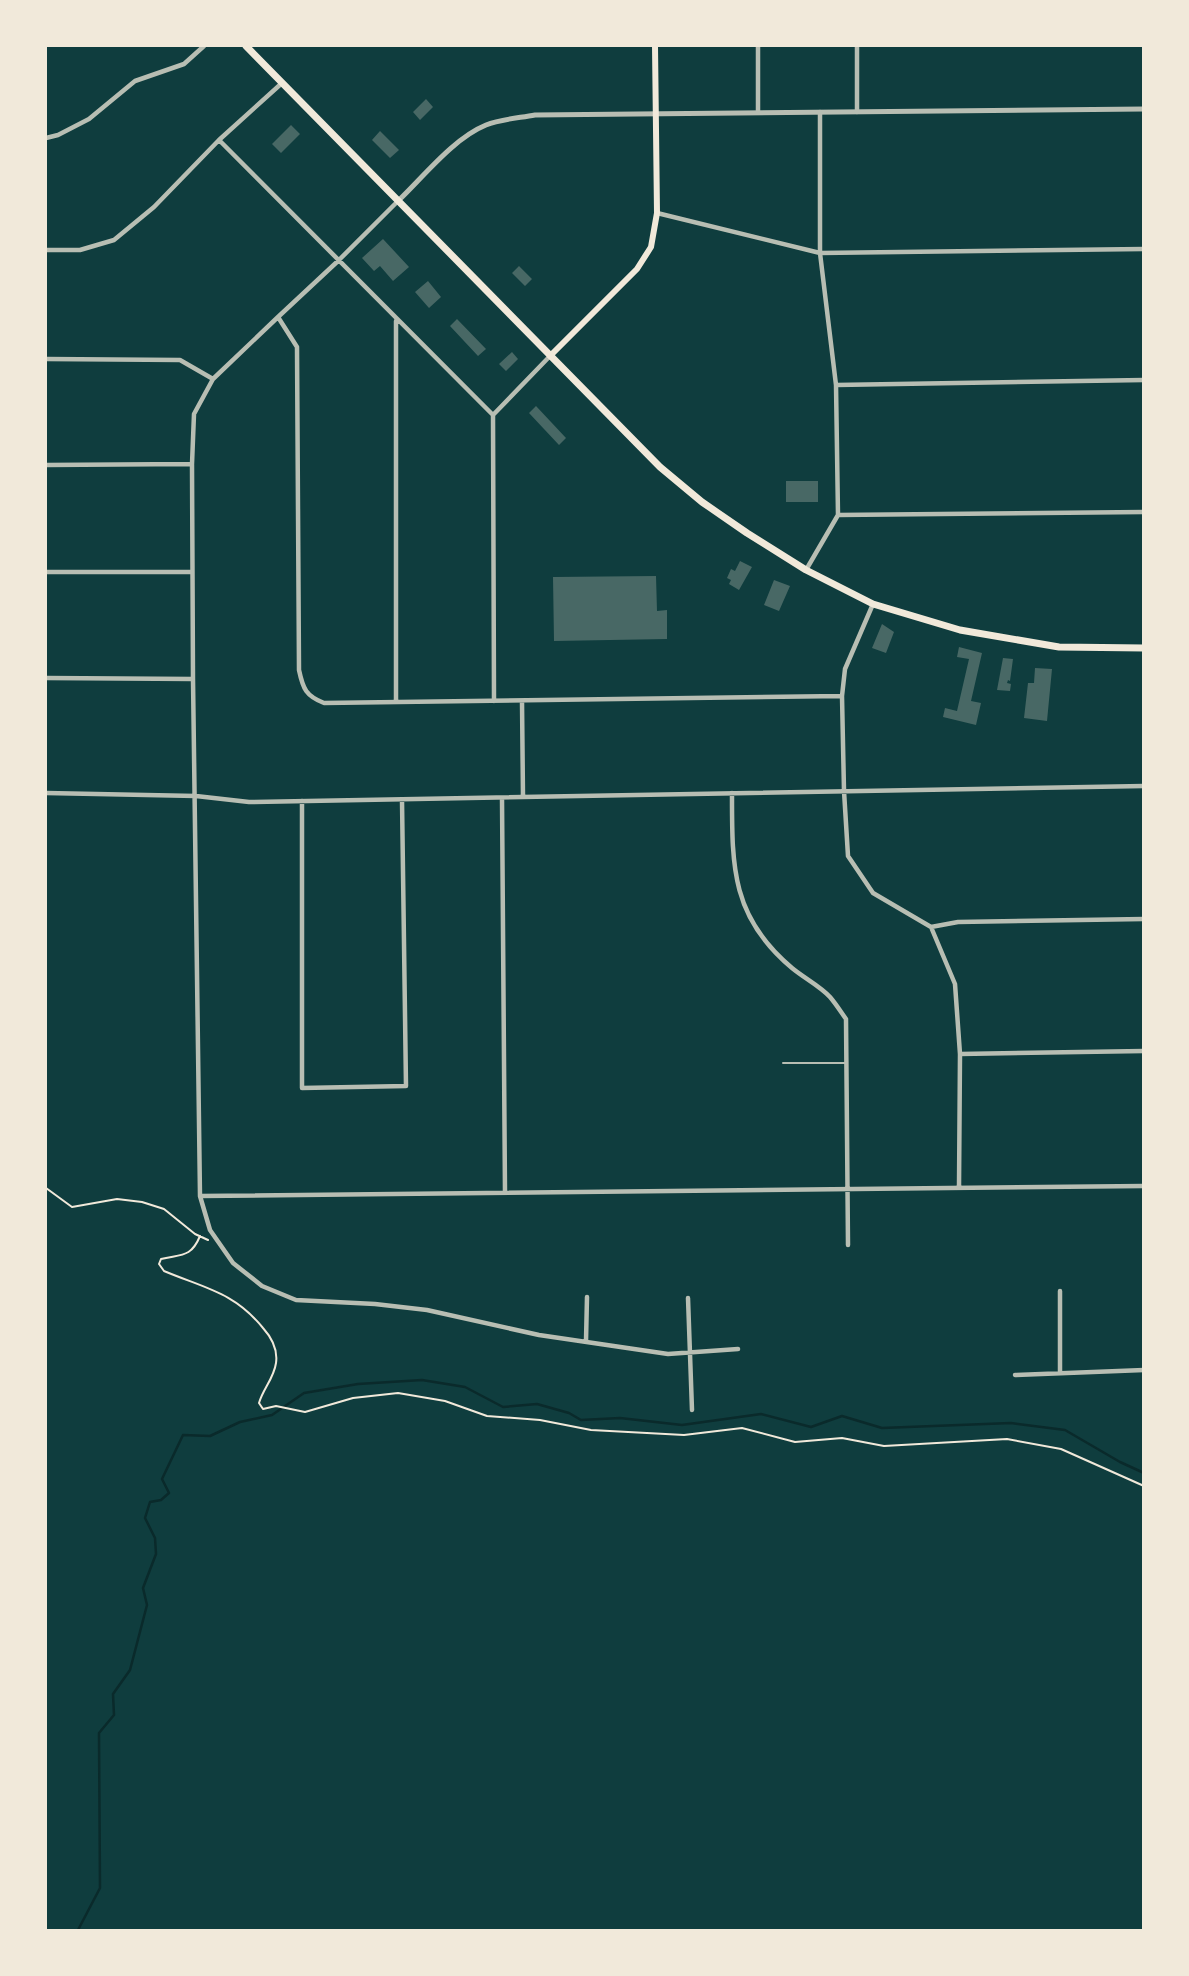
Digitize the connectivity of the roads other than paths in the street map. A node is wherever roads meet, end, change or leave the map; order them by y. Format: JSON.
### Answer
{"nodes":[{"id":1,"x":204,"y":46,"type":"edge"},
{"id":2,"x":246,"y":46,"type":"edge"},
{"id":3,"x":655,"y":46,"type":"edge"},
{"id":4,"x":758,"y":46,"type":"edge"},
{"id":5,"x":857,"y":46,"type":"edge"},
{"id":6,"x":282,"y":82,"type":"junction"},
{"id":7,"x":1143,"y":109,"type":"edge"},
{"id":8,"x":758,"y":112,"type":"junction"},
{"id":9,"x":820,"y":112,"type":"junction"},
{"id":10,"x":857,"y":112,"type":"junction"},
{"id":11,"x":655,"y":114,"type":"junction"},
{"id":12,"x":46,"y":138,"type":"edge"},
{"id":13,"x":219,"y":140,"type":"junction"},
{"id":14,"x":399,"y":200,"type":"junction"},
{"id":15,"x":657,"y":213,"type":"junction"},
{"id":16,"x":1143,"y":249,"type":"edge"},
{"id":17,"x":46,"y":250,"type":"edge"},
{"id":18,"x":820,"y":253,"type":"junction"},
{"id":19,"x":338,"y":261,"type":"junction"},
{"id":20,"x":278,"y":317,"type":"junction"},
{"id":21,"x":396,"y":320,"type":"junction"},
{"id":22,"x":550,"y":356,"type":"junction"},
{"id":23,"x":46,"y":359,"type":"edge"},
{"id":24,"x":213,"y":379,"type":"junction"},
{"id":25,"x":1143,"y":380,"type":"edge"},
{"id":26,"x":835,"y":385,"type":"junction"},
{"id":27,"x":493,"y":415,"type":"junction"},
{"id":28,"x":192,"y":464,"type":"junction"},
{"id":29,"x":46,"y":465,"type":"edge"},
{"id":30,"x":1143,"y":512,"type":"edge"},
{"id":31,"x":838,"y":515,"type":"junction"},
{"id":32,"x":806,"y":570,"type":"junction"},
{"id":33,"x":46,"y":572,"type":"edge"},
{"id":34,"x":192,"y":572,"type":"junction"},
{"id":35,"x":873,"y":604,"type":"junction"},
{"id":36,"x":1143,"y":649,"type":"edge"},
{"id":37,"x":46,"y":678,"type":"edge"},
{"id":38,"x":193,"y":678,"type":"junction"},
{"id":39,"x":842,"y":696,"type":"junction"},
{"id":40,"x":494,"y":701,"type":"junction"},
{"id":41,"x":522,"y":701,"type":"junction"},
{"id":42,"x":396,"y":702,"type":"junction"},
{"id":43,"x":1143,"y":786,"type":"edge"},
{"id":44,"x":844,"y":791,"type":"junction"},
{"id":45,"x":46,"y":793,"type":"edge"},
{"id":46,"x":732,"y":793,"type":"junction"},
{"id":47,"x":196,"y":796,"type":"junction"},
{"id":48,"x":523,"y":797,"type":"junction"},
{"id":49,"x":502,"y":798,"type":"junction"},
{"id":50,"x":402,"y":800,"type":"junction"},
{"id":51,"x":302,"y":801,"type":"junction"},
{"id":52,"x":1143,"y":919,"type":"edge"},
{"id":53,"x":931,"y":927,"type":"junction"},
{"id":54,"x":1143,"y":1051,"type":"edge"},
{"id":55,"x":960,"y":1054,"type":"junction"},
{"id":56,"x":783,"y":1063,"type":"dead end"},
{"id":57,"x":847,"y":1063,"type":"junction"},
{"id":58,"x":1143,"y":1186,"type":"edge"},
{"id":59,"x":959,"y":1187,"type":"junction"},
{"id":60,"x":848,"y":1188,"type":"junction"},
{"id":61,"x":505,"y":1193,"type":"junction"},
{"id":62,"x":200,"y":1196,"type":"junction"},
{"id":63,"x":848,"y":1245,"type":"dead end"},
{"id":64,"x":1060,"y":1291,"type":"dead end"},
{"id":65,"x":587,"y":1297,"type":"dead end"},
{"id":66,"x":688,"y":1298,"type":"dead end"},
{"id":67,"x":586,"y":1341,"type":"junction"},
{"id":68,"x":738,"y":1349,"type":"dead end"},
{"id":69,"x":692,"y":1353,"type":"junction"},
{"id":70,"x":1143,"y":1370,"type":"edge"},
{"id":71,"x":1060,"y":1372,"type":"junction"},
{"id":72,"x":1015,"y":1375,"type":"dead end"},
{"id":73,"x":692,"y":1410,"type":"dead end"}],
"edges":[{"from":1,"to":12,"type":"street"},
{"from":2,"to":6,"type":"main road"},
{"from":3,"to":11,"type":"main road"},
{"from":4,"to":8,"type":"street"},
{"from":5,"to":10,"type":"street"},
{"from":6,"to":13,"type":"street"},
{"from":6,"to":14,"type":"main road"},
{"from":7,"to":10,"type":"street"},
{"from":8,"to":9,"type":"street"},
{"from":8,"to":11,"type":"street"},
{"from":9,"to":10,"type":"street"},
{"from":9,"to":18,"type":"street"},
{"from":11,"to":14,"type":"street"},
{"from":11,"to":15,"type":"main road"},
{"from":13,"to":17,"type":"street"},
{"from":13,"to":19,"type":"street"},
{"from":14,"to":19,"type":"street"},
{"from":14,"to":22,"type":"main road"},
{"from":15,"to":18,"type":"street"},
{"from":15,"to":22,"type":"main road"},
{"from":16,"to":18,"type":"street"},
{"from":18,"to":26,"type":"street"},
{"from":19,"to":20,"type":"street"},
{"from":19,"to":21,"type":"street"},
{"from":20,"to":24,"type":"street"},
{"from":20,"to":42,"type":"street"},
{"from":21,"to":27,"type":"street"},
{"from":21,"to":42,"type":"street"},
{"from":22,"to":27,"type":"street"},
{"from":22,"to":32,"type":"main road"},
{"from":23,"to":24,"type":"street"},
{"from":24,"to":28,"type":"street"},
{"from":25,"to":26,"type":"street"},
{"from":26,"to":31,"type":"street"},
{"from":27,"to":40,"type":"street"},
{"from":28,"to":29,"type":"street"},
{"from":28,"to":34,"type":"street"},
{"from":30,"to":31,"type":"street"},
{"from":31,"to":32,"type":"street"},
{"from":32,"to":35,"type":"main road"},
{"from":33,"to":34,"type":"street"},
{"from":34,"to":38,"type":"street"},
{"from":35,"to":36,"type":"main road"},
{"from":35,"to":39,"type":"street"},
{"from":37,"to":38,"type":"street"},
{"from":38,"to":47,"type":"street"},
{"from":39,"to":41,"type":"street"},
{"from":39,"to":44,"type":"street"},
{"from":40,"to":41,"type":"street"},
{"from":40,"to":42,"type":"street"},
{"from":41,"to":48,"type":"street"},
{"from":43,"to":44,"type":"street"},
{"from":44,"to":46,"type":"street"},
{"from":44,"to":53,"type":"street"},
{"from":45,"to":47,"type":"street"},
{"from":46,"to":48,"type":"street"},
{"from":46,"to":57,"type":"street"},
{"from":47,"to":51,"type":"street"},
{"from":47,"to":62,"type":"street"},
{"from":48,"to":49,"type":"street"},
{"from":49,"to":50,"type":"street"},
{"from":49,"to":61,"type":"street"},
{"from":50,"to":51,"type":"street"},
{"from":50,"to":51,"type":"street"},
{"from":52,"to":53,"type":"street"},
{"from":53,"to":55,"type":"street"},
{"from":54,"to":55,"type":"street"},
{"from":55,"to":59,"type":"street"},
{"from":56,"to":57,"type":"lane"},
{"from":57,"to":60,"type":"street"},
{"from":58,"to":59,"type":"street"},
{"from":59,"to":60,"type":"street"},
{"from":60,"to":61,"type":"street"},
{"from":60,"to":63,"type":"street"},
{"from":61,"to":62,"type":"street"},
{"from":62,"to":67,"type":"street"},
{"from":64,"to":71,"type":"street"},
{"from":65,"to":67,"type":"street"},
{"from":66,"to":69,"type":"street"},
{"from":67,"to":69,"type":"street"},
{"from":68,"to":69,"type":"street"},
{"from":69,"to":73,"type":"street"},
{"from":70,"to":71,"type":"street"},
{"from":71,"to":72,"type":"street"}]}
